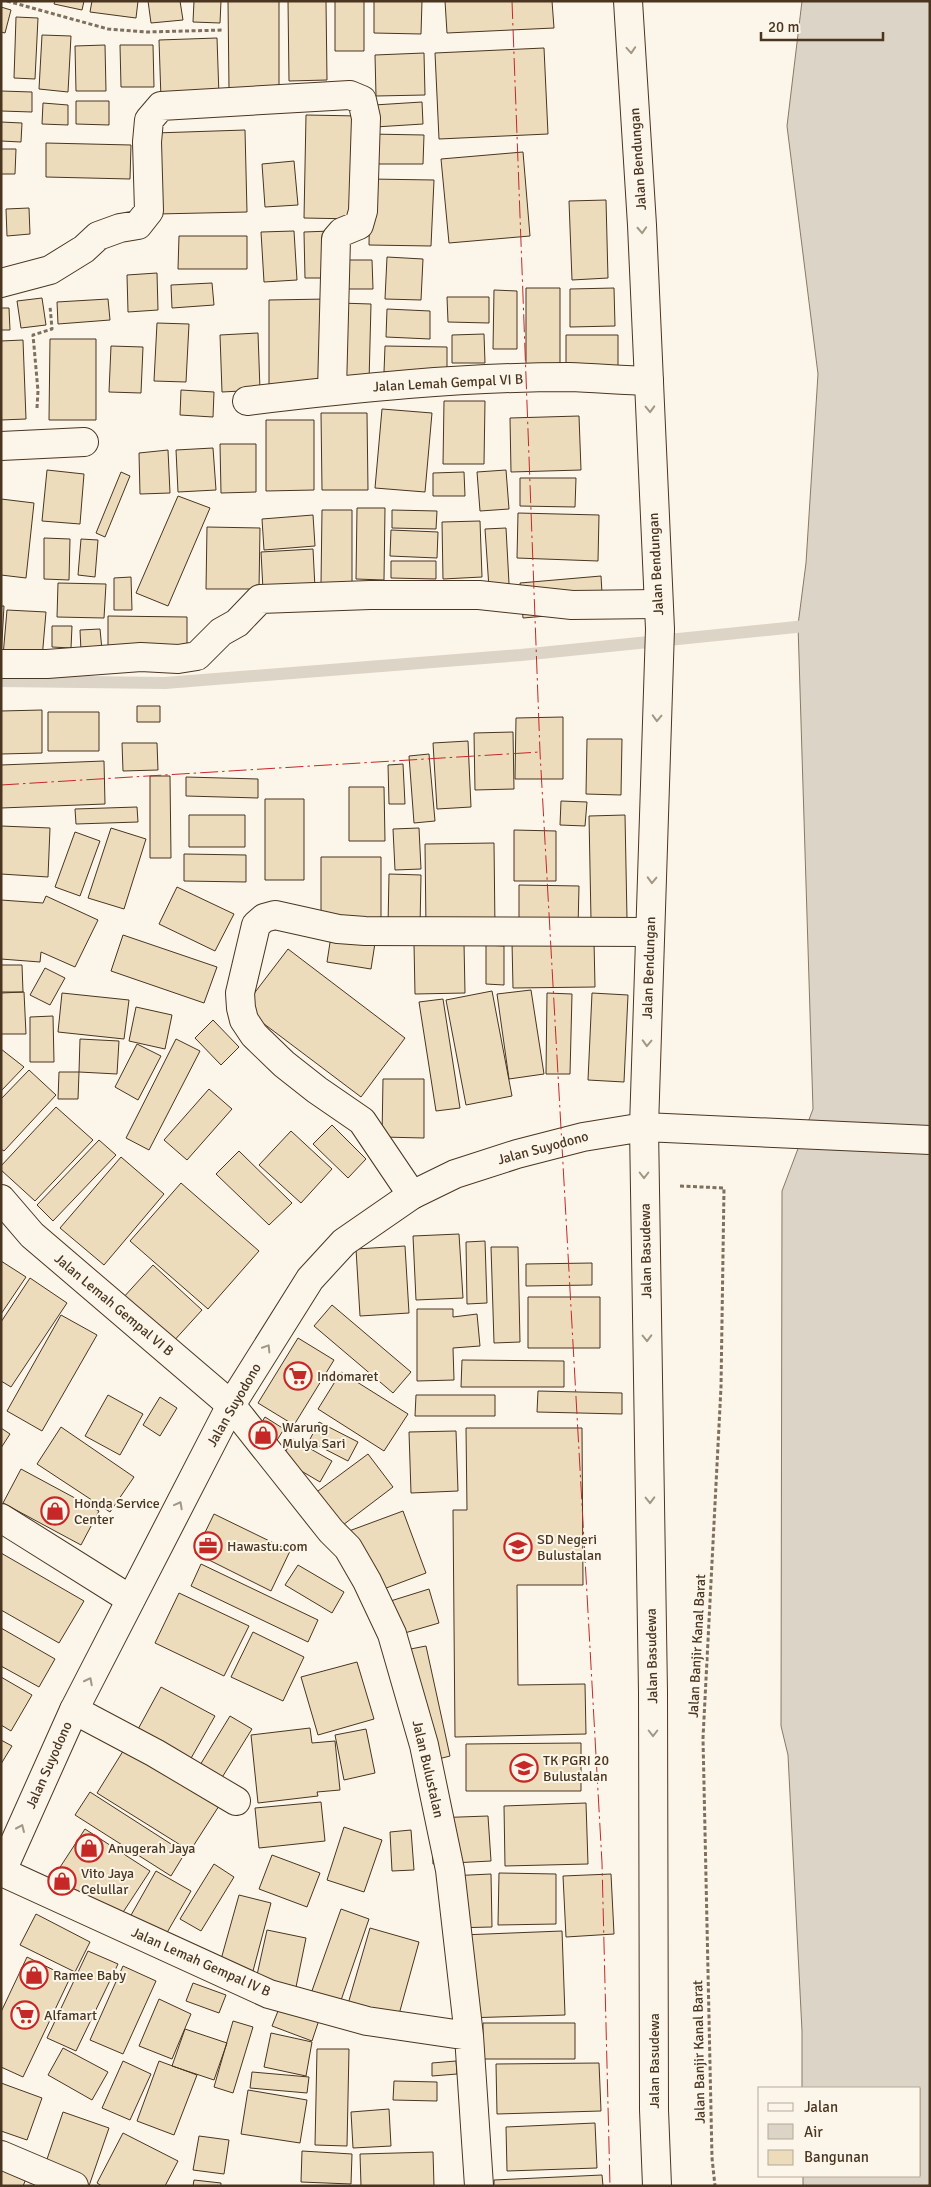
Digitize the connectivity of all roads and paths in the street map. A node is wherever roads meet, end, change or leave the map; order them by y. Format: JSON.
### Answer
{"nodes":[{"id":1,"x":7,"y":1,"type":"edge"},
{"id":2,"x":628,"y":1,"type":"edge"},
{"id":3,"x":223,"y":30,"type":"dead end"},
{"id":4,"x":50,"y":270,"type":"junction"},
{"id":5,"x":1,"y":284,"type":"edge"},
{"id":6,"x":649,"y":381,"type":"junction"},
{"id":7,"x":332,"y":390,"type":"junction"},
{"id":8,"x":248,"y":401,"type":"dead end"},
{"id":9,"x":36,"y":411,"type":"dead end"},
{"id":10,"x":84,"y":442,"type":"dead end"},
{"id":11,"x":1,"y":446,"type":"edge"},
{"id":12,"x":658,"y":617,"type":"junction"},
{"id":13,"x":1,"y":664,"type":"edge"},
{"id":14,"x":650,"y":932,"type":"junction"},
{"id":15,"x":644,"y":1127,"type":"junction"},
{"id":16,"x":930,"y":1140,"type":"edge"},
{"id":17,"x":644,"y":1185,"type":"junction"},
{"id":18,"x":412,"y":1195,"type":"junction"},
{"id":19,"x":1,"y":1200,"type":"edge"},
{"id":20,"x":231,"y":1405,"type":"junction"},
{"id":21,"x":1,"y":1518,"type":"edge"},
{"id":22,"x":130,"y":1599,"type":"junction"},
{"id":23,"x":74,"y":1710,"type":"junction"},
{"id":24,"x":236,"y":1800,"type":"dead end"},
{"id":25,"x":1,"y":1872,"type":"edge"},
{"id":26,"x":469,"y":2036,"type":"junction"},
{"id":27,"x":1,"y":2155,"type":"edge"},
{"id":28,"x":74,"y":2186,"type":"edge"},
{"id":29,"x":479,"y":2186,"type":"edge"},
{"id":30,"x":657,"y":2186,"type":"edge"},
{"id":31,"x":714,"y":2186,"type":"edge"}],
"edges":[{"from":1,"to":3,"type":"path"},
{"from":2,"to":6,"type":"street","name":"Jalan Bendungan","one_way":true},
{"from":4,"to":5,"type":"street"},
{"from":4,"to":7,"type":"street"},
{"from":4,"to":9,"type":"path"},
{"from":6,"to":7,"type":"street","name":"Jalan Lemah Gempal VI B"},
{"from":6,"to":12,"type":"street","name":"Jalan Bendungan","one_way":true},
{"from":7,"to":8,"type":"street","name":"Jalan Lemah Gempal VI B"},
{"from":10,"to":11,"type":"street"},
{"from":12,"to":13,"type":"street"},
{"from":12,"to":14,"type":"street","name":"Jalan Bendungan","one_way":true},
{"from":14,"to":15,"type":"street","name":"Jalan Bendungan","one_way":true},
{"from":14,"to":18,"type":"street"},
{"from":15,"to":16,"type":"street","name":"Jalan Suyodono"},
{"from":15,"to":17,"type":"street","name":"Jalan Basudewa","one_way":true},
{"from":15,"to":18,"type":"street","name":"Jalan Suyodono"},
{"from":17,"to":30,"type":"street","name":"Jalan Basudewa","one_way":true},
{"from":17,"to":31,"type":"path","name":"Jalan Banjir Kanal Barat"},
{"from":20,"to":18,"type":"street","name":"Jalan Suyodono","one_way":true},
{"from":19,"to":20,"type":"street","name":"Jalan Lemah Gempal VI B"},
{"from":22,"to":20,"type":"street","name":"Jalan Suyodono","one_way":true},
{"from":20,"to":26,"type":"street","name":"Jalan Bulustalan"},
{"from":21,"to":22,"type":"street"},
{"from":23,"to":22,"type":"street","name":"Jalan Suyodono","one_way":true},
{"from":23,"to":24,"type":"street"},
{"from":25,"to":23,"type":"street","name":"Jalan Suyodono","one_way":true},
{"from":25,"to":26,"type":"street","name":"Jalan Lemah Gempal IV B"},
{"from":26,"to":29,"type":"street","name":"Jalan Bulustalan"},
{"from":27,"to":28,"type":"street"}]}
